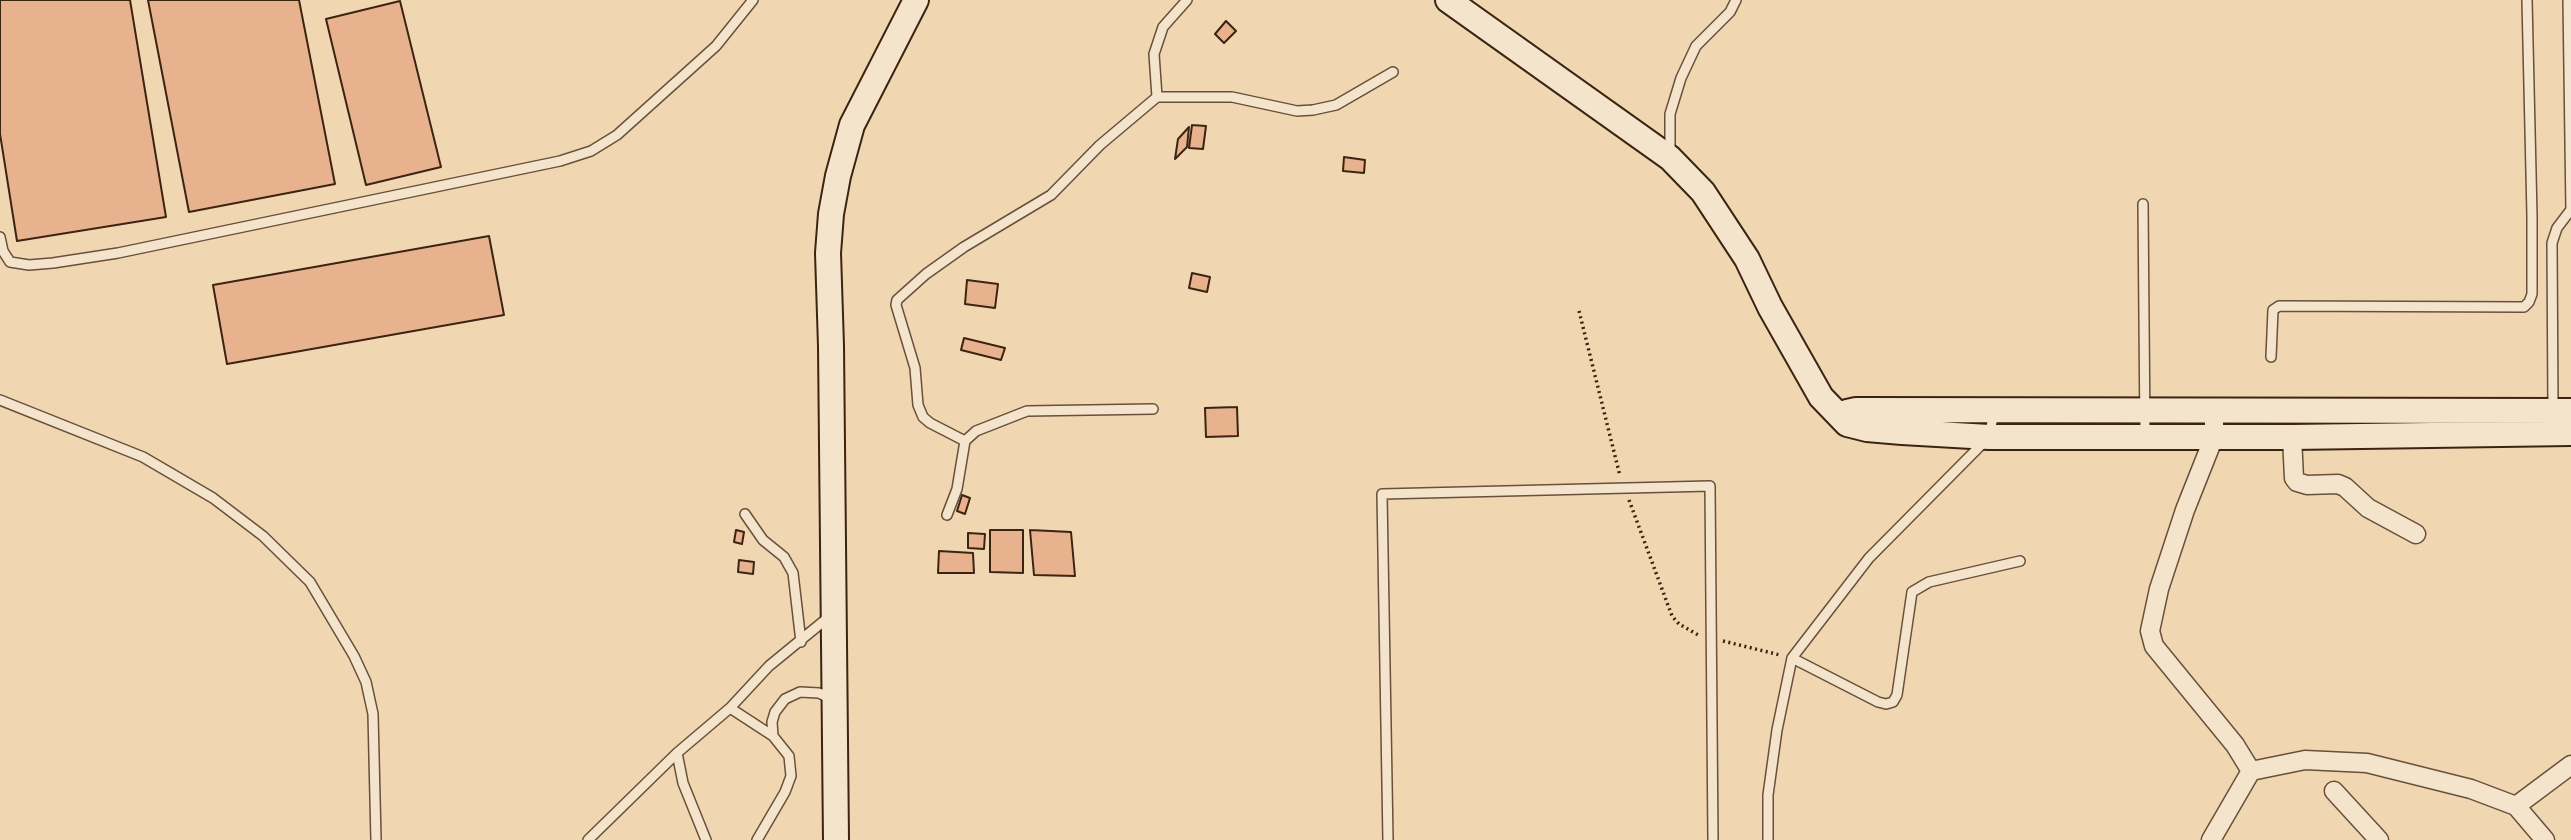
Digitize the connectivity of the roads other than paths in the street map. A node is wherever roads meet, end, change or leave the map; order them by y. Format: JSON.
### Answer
{"nodes":[{"id":1,"x":753,"y":0,"type":"edge"},
{"id":2,"x":916,"y":0,"type":"edge"},
{"id":3,"x":1187,"y":0,"type":"edge"},
{"id":4,"x":1448,"y":0,"type":"edge"},
{"id":5,"x":1736,"y":0,"type":"edge"},
{"id":6,"x":2527,"y":0,"type":"edge"},
{"id":7,"x":2568,"y":0,"type":"edge"},
{"id":8,"x":1393,"y":72,"type":"dead end"},
{"id":9,"x":1157,"y":97,"type":"junction"},
{"id":10,"x":1670,"y":158,"type":"junction"},
{"id":11,"x":2144,"y":204,"type":"dead end"},
{"id":12,"x":2571,"y":212,"type":"edge"},
{"id":13,"x":0,"y":237,"type":"edge"},
{"id":14,"x":2271,"y":357,"type":"dead end"},
{"id":15,"x":0,"y":400,"type":"edge"},
{"id":16,"x":1153,"y":409,"type":"dead end"},
{"id":17,"x":2144,"y":410,"type":"junction"},
{"id":18,"x":2214,"y":410,"type":"junction"},
{"id":19,"x":1994,"y":412,"type":"junction"},
{"id":20,"x":1841,"y":417,"type":"junction"},
{"id":21,"x":2562,"y":422,"type":"edge"},
{"id":22,"x":1989,"y":437,"type":"junction"},
{"id":23,"x":2145,"y":437,"type":"junction"},
{"id":24,"x":2214,"y":437,"type":"junction"},
{"id":25,"x":2292,"y":437,"type":"junction"},
{"id":26,"x":965,"y":441,"type":"junction"},
{"id":27,"x":745,"y":514,"type":"dead end"},
{"id":28,"x":947,"y":516,"type":"dead end"},
{"id":29,"x":2416,"y":534,"type":"dead end"},
{"id":30,"x":2020,"y":561,"type":"dead end"},
{"id":31,"x":833,"y":613,"type":"junction"},
{"id":32,"x":801,"y":642,"type":"junction"},
{"id":33,"x":1792,"y":658,"type":"junction"},
{"id":34,"x":835,"y":701,"type":"junction"},
{"id":35,"x":730,"y":708,"type":"junction"},
{"id":36,"x":773,"y":736,"type":"junction"},
{"id":37,"x":677,"y":752,"type":"junction"},
{"id":38,"x":2571,"y":765,"type":"edge"},
{"id":39,"x":2251,"y":771,"type":"junction"},
{"id":40,"x":2334,"y":791,"type":"dead end"},
{"id":41,"x":2516,"y":806,"type":"junction"},
{"id":42,"x":376,"y":840,"type":"edge"},
{"id":43,"x":588,"y":840,"type":"edge"},
{"id":44,"x":706,"y":840,"type":"edge"},
{"id":45,"x":758,"y":840,"type":"edge"},
{"id":46,"x":836,"y":840,"type":"edge"},
{"id":47,"x":1388,"y":840,"type":"edge"},
{"id":48,"x":1713,"y":840,"type":"edge"},
{"id":49,"x":1768,"y":840,"type":"edge"},
{"id":50,"x":2211,"y":840,"type":"edge"},
{"id":51,"x":2379,"y":840,"type":"edge"},
{"id":52,"x":2545,"y":840,"type":"edge"}],
"edges":[{"from":1,"to":13,"type":"lane"},
{"from":2,"to":31,"type":"street"},
{"from":3,"to":9,"type":"lane"},
{"from":4,"to":10,"type":"street"},
{"from":5,"to":10,"type":"lane"},
{"from":6,"to":14,"type":"lane"},
{"from":7,"to":12,"type":"lane"},
{"from":8,"to":9,"type":"lane"},
{"from":9,"to":26,"type":"lane"},
{"from":10,"to":20,"type":"street"},
{"from":11,"to":17,"type":"lane"},
{"from":12,"to":21,"type":"lane"},
{"from":15,"to":42,"type":"lane"},
{"from":16,"to":26,"type":"lane"},
{"from":17,"to":18,"type":"street"},
{"from":17,"to":19,"type":"street"},
{"from":17,"to":23,"type":"lane"},
{"from":18,"to":21,"type":"street"},
{"from":18,"to":24,"type":"street"},
{"from":19,"to":20,"type":"street"},
{"from":19,"to":22,"type":"lane"},
{"from":20,"to":22,"type":"street"},
{"from":21,"to":25,"type":"street"},
{"from":22,"to":23,"type":"street"},
{"from":22,"to":33,"type":"lane"},
{"from":23,"to":24,"type":"street"},
{"from":24,"to":25,"type":"street"},
{"from":24,"to":39,"type":"street"},
{"from":25,"to":29,"type":"street"},
{"from":26,"to":28,"type":"lane"},
{"from":27,"to":32,"type":"lane"},
{"from":30,"to":33,"type":"lane"},
{"from":31,"to":32,"type":"lane"},
{"from":31,"to":34,"type":"street"},
{"from":32,"to":35,"type":"lane"},
{"from":33,"to":49,"type":"lane"},
{"from":34,"to":36,"type":"lane"},
{"from":34,"to":46,"type":"street"},
{"from":35,"to":36,"type":"lane"},
{"from":35,"to":37,"type":"lane"},
{"from":36,"to":45,"type":"lane"},
{"from":37,"to":43,"type":"lane"},
{"from":37,"to":44,"type":"lane"},
{"from":38,"to":41,"type":"street"},
{"from":39,"to":41,"type":"street"},
{"from":39,"to":50,"type":"street"},
{"from":40,"to":51,"type":"street"},
{"from":41,"to":52,"type":"street"},
{"from":47,"to":48,"type":"lane"}]}
